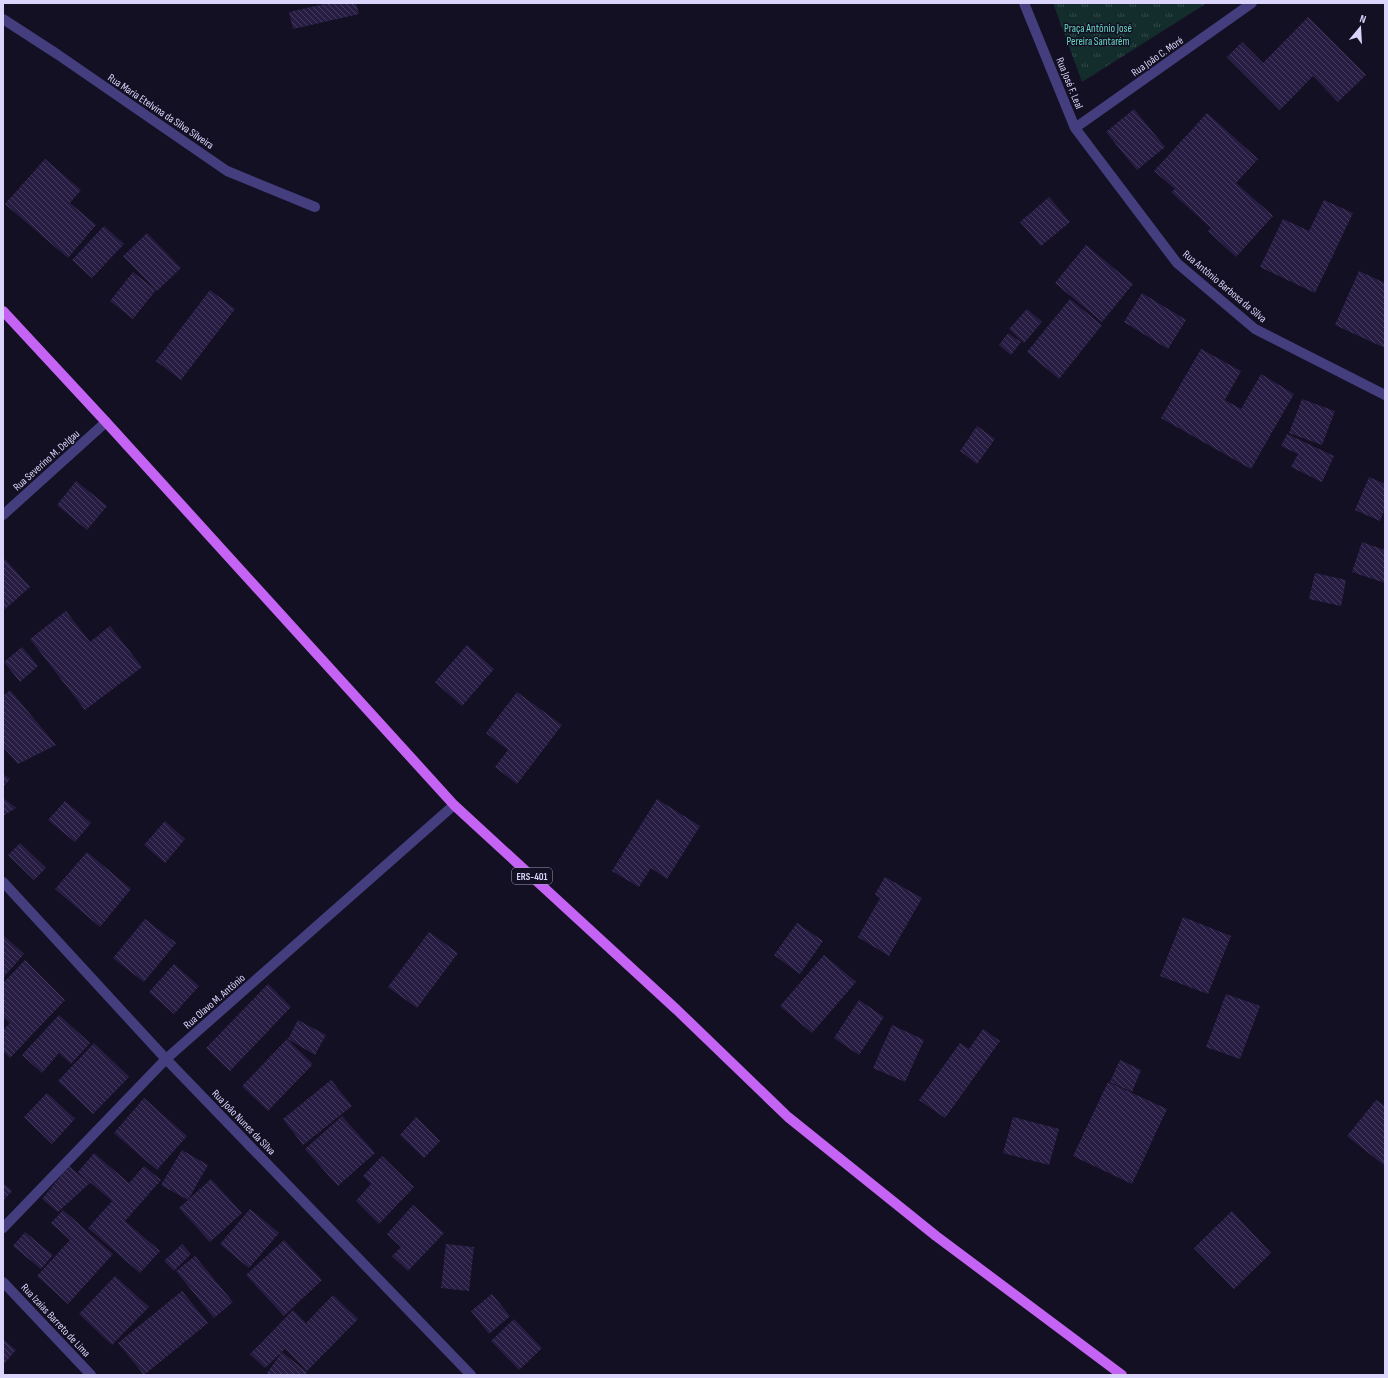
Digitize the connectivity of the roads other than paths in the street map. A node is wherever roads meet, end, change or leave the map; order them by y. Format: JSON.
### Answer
{"nodes":[{"id":1,"x":1024,"y":3,"type":"edge"},
{"id":2,"x":1252,"y":3,"type":"edge"},
{"id":3,"x":3,"y":19,"type":"edge"},
{"id":4,"x":1075,"y":128,"type":"junction"},
{"id":5,"x":315,"y":207,"type":"dead end"},
{"id":6,"x":3,"y":312,"type":"edge"},
{"id":7,"x":1385,"y":395,"type":"edge"},
{"id":8,"x":106,"y":422,"type":"junction"},
{"id":9,"x":3,"y":515,"type":"edge"},
{"id":10,"x":454,"y":805,"type":"junction"},
{"id":11,"x":3,"y":882,"type":"edge"},
{"id":12,"x":166,"y":1059,"type":"junction"},
{"id":13,"x":3,"y":1228,"type":"edge"},
{"id":14,"x":3,"y":1282,"type":"edge"},
{"id":15,"x":91,"y":1375,"type":"edge"},
{"id":16,"x":471,"y":1375,"type":"edge"},
{"id":17,"x":1122,"y":1375,"type":"edge"}],
"edges":[{"from":1,"to":4,"type":"street","name":"Rua José F. Leal"},
{"from":2,"to":4,"type":"street","name":"Rua João C. Moré"},
{"from":3,"to":5,"type":"street","name":"Rua Maria Etelvina da Silva Silveira"},
{"from":4,"to":7,"type":"street","name":"Rua Antônio Barbosa da Silva"},
{"from":6,"to":8,"type":"main road","number":"ERS-401"},
{"from":8,"to":9,"type":"street","name":"Rua Severino M. Delgau"},
{"from":8,"to":10,"type":"main road","number":"ERS-401"},
{"from":10,"to":12,"type":"street","name":"Rua Olavo M. Antônio"},
{"from":10,"to":17,"type":"main road","number":"ERS-401"},
{"from":11,"to":12,"type":"street","name":"Rua João Nunes da Silva"},
{"from":12,"to":13,"type":"street","name":"Rua Olavo M. Antônio"},
{"from":12,"to":16,"type":"street","name":"Rua João Nunes da Silva"},
{"from":14,"to":15,"type":"street","name":"Rua Izaías Barreto de Lima"}]}
